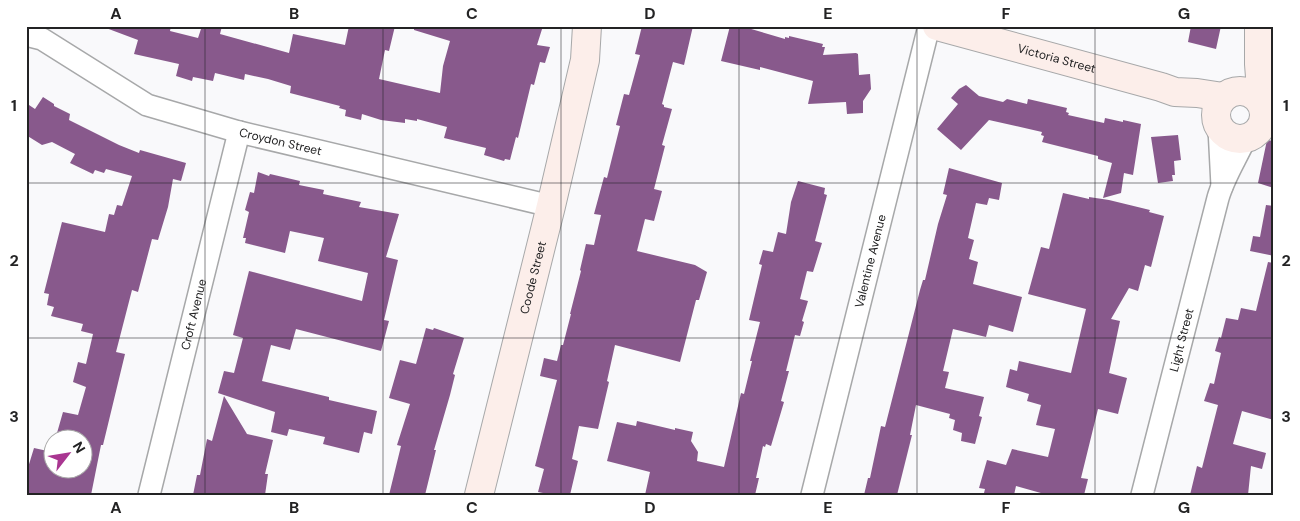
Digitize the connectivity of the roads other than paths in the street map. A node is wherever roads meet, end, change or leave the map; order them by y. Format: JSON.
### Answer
{"nodes":[{"id":1,"x":587,"y":26,"type":"edge"},
{"id":2,"x":602,"y":26,"type":"edge"},
{"id":3,"x":929,"y":26,"type":"edge"},
{"id":4,"x":937,"y":26,"type":"edge"},
{"id":5,"x":1259,"y":26,"type":"edge"},
{"id":6,"x":26,"y":35,"type":"edge"},
{"id":7,"x":585,"y":60,"type":"junction"},
{"id":8,"x":1175,"y":92,"type":"junction"},
{"id":9,"x":1227,"y":95,"type":"junction"},
{"id":10,"x":1262,"y":123,"type":"edge"},
{"id":11,"x":1218,"y":126,"type":"junction"},
{"id":12,"x":239,"y":132,"type":"junction"},
{"id":13,"x":1222,"y":186,"type":"junction"},
{"id":14,"x":551,"y":206,"type":"junction"},
{"id":15,"x":148,"y":495,"type":"edge"},
{"id":16,"x":479,"y":495,"type":"edge"},
{"id":17,"x":812,"y":495,"type":"edge"},
{"id":18,"x":1142,"y":495,"type":"edge"}],
"edges":[{"from":1,"to":7,"type":"street","name":"Coode Street"},
{"from":2,"to":7,"type":"street","name":"Coode Street"},
{"from":3,"to":17,"type":"street","name":"Valentine Avenue"},
{"from":4,"to":8,"type":"street","name":"Victoria Street"},
{"from":5,"to":9,"type":"street","name":"Light Street"},
{"from":5,"to":10,"type":"street","name":"Light Street"},
{"from":6,"to":12,"type":"street","name":"Croydon Street"},
{"from":7,"to":14,"type":"street","name":"Coode Street"},
{"from":8,"to":9,"type":"street","name":"Victoria Street"},
{"from":8,"to":11,"type":"street","name":"Victoria Street"},
{"from":9,"to":10,"type":"street"},
{"from":9,"to":11,"type":"street"},
{"from":10,"to":11,"type":"street"},
{"from":10,"to":13,"type":"street","name":"Light Street"},
{"from":11,"to":13,"type":"street","name":"Light Street"},
{"from":12,"to":14,"type":"street","name":"Croydon Street"},
{"from":12,"to":15,"type":"street","name":"Croft Avenue"},
{"from":13,"to":18,"type":"street","name":"Light Street"},
{"from":14,"to":16,"type":"street","name":"Coode Street"}]}
